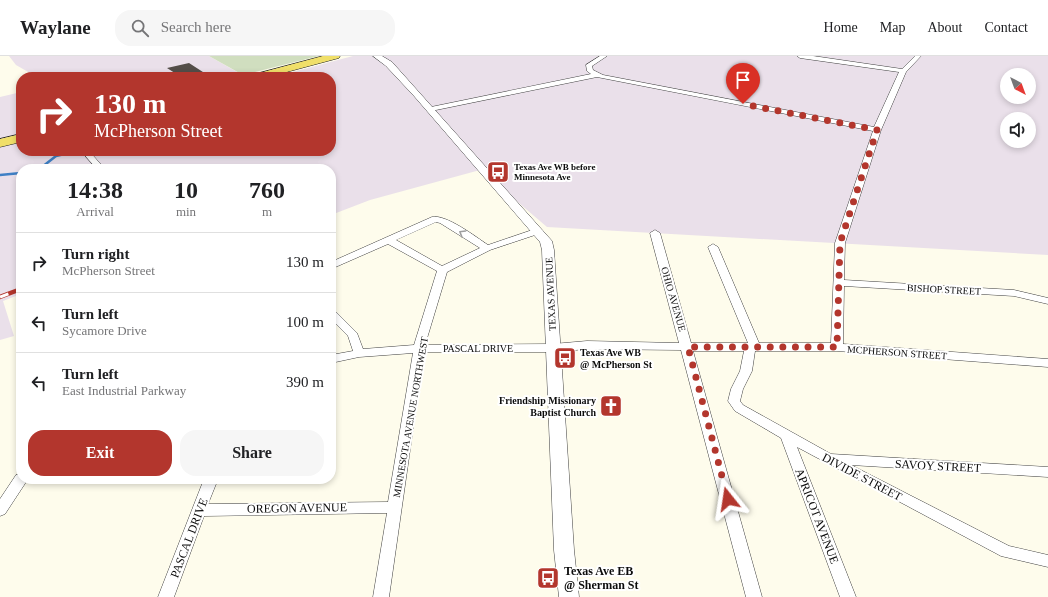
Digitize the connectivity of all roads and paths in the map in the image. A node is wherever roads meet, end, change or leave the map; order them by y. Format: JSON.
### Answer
{"nodes":[{"id":1,"x":336,"y":56,"type":"edge"},
{"id":2,"x":377,"y":56,"type":"edge"},
{"id":3,"x":604,"y":56,"type":"edge"},
{"id":4,"x":800,"y":56,"type":"edge"},
{"id":5,"x":918,"y":56,"type":"edge"},
{"id":6,"x":903,"y":71,"type":"junction"},
{"id":7,"x":275,"y":72,"type":"edge"},
{"id":8,"x":598,"y":75,"type":"junction"},
{"id":9,"x":431,"y":109,"type":"junction"},
{"id":10,"x":877,"y":130,"type":"junction"},
{"id":11,"x":16,"y":139,"type":"edge"},
{"id":12,"x":0,"y":143,"type":"edge"},
{"id":13,"x":89,"y":156,"type":"edge"},
{"id":14,"x":97,"y":164,"type":"edge"},
{"id":15,"x":538,"y":231,"type":"junction"},
{"id":16,"x":655,"y":233,"type":"dead end"},
{"id":17,"x":389,"y":240,"type":"junction"},
{"id":18,"x":713,"y":247,"type":"dead end"},
{"id":19,"x":487,"y":248,"type":"junction"},
{"id":20,"x":336,"y":264,"type":"edge"},
{"id":21,"x":442,"y":270,"type":"junction"},
{"id":22,"x":838,"y":283,"type":"junction"},
{"id":23,"x":1048,"y":301,"type":"edge"},
{"id":24,"x":336,"y":318,"type":"edge"},
{"id":25,"x":688,"y":347,"type":"junction"},
{"id":26,"x":753,"y":347,"type":"junction"},
{"id":27,"x":837,"y":347,"type":"junction"},
{"id":28,"x":419,"y":348,"type":"junction"},
{"id":29,"x":554,"y":348,"type":"junction"},
{"id":30,"x":359,"y":353,"type":"junction"},
{"id":31,"x":336,"y":358,"type":"edge"},
{"id":32,"x":1048,"y":363,"type":"edge"},
{"id":33,"x":786,"y":435,"type":"junction"},
{"id":34,"x":828,"y":459,"type":"junction"},
{"id":35,"x":1048,"y":472,"type":"edge"},
{"id":36,"x":18,"y":484,"type":"edge"},
{"id":37,"x":210,"y":484,"type":"edge"},
{"id":38,"x":395,"y":507,"type":"junction"},
{"id":39,"x":0,"y":510,"type":"edge"},
{"id":40,"x":199,"y":510,"type":"junction"},
{"id":41,"x":1048,"y":561,"type":"edge"},
{"id":42,"x":166,"y":597,"type":"edge"},
{"id":43,"x":381,"y":597,"type":"edge"},
{"id":44,"x":569,"y":597,"type":"edge"},
{"id":45,"x":754,"y":597,"type":"edge"},
{"id":46,"x":848,"y":597,"type":"edge"}],
"edges":[{"from":1,"to":7,"type":"main road"},
{"from":2,"to":9,"type":"street","name":"TEXAS AVENUE"},
{"from":3,"to":8,"type":"street"},
{"from":4,"to":6,"type":"street"},
{"from":5,"to":6,"type":"street"},
{"from":6,"to":10,"type":"street"},
{"from":8,"to":9,"type":"street"},
{"from":8,"to":10,"type":"street"},
{"from":9,"to":15,"type":"street","name":"TEXAS AVENUE"},
{"from":10,"to":22,"type":"street"},
{"from":11,"to":12,"type":"main road"},
{"from":13,"to":14,"type":"street"},
{"from":15,"to":19,"type":"street"},
{"from":15,"to":29,"type":"street","name":"TEXAS AVENUE"},
{"from":16,"to":25,"type":"street","name":"OHIO AVENUE"},
{"from":19,"to":17,"type":"street","one_way":true},
{"from":17,"to":20,"type":"street"},
{"from":17,"to":21,"type":"street"},
{"from":18,"to":26,"type":"street"},
{"from":19,"to":21,"type":"street"},
{"from":21,"to":28,"type":"street","name":"MINNESOTA AVENUE NORTHWEST"},
{"from":22,"to":23,"type":"street","name":"BISHOP STREET"},
{"from":22,"to":27,"type":"street"},
{"from":24,"to":30,"type":"street"},
{"from":25,"to":26,"type":"street","name":"MCPHERSON STREET"},
{"from":25,"to":29,"type":"street","name":"MCPHERSON STREET"},
{"from":25,"to":45,"type":"street","name":"OHIO AVENUE"},
{"from":26,"to":27,"type":"street","name":"MCPHERSON STREET"},
{"from":26,"to":33,"type":"street","name":"DIVIDE STREET"},
{"from":27,"to":32,"type":"street","name":"MCPHERSON STREET"},
{"from":28,"to":29,"type":"street","name":"PASCAL DRIVE"},
{"from":28,"to":30,"type":"street","name":"PASCAL DRIVE"},
{"from":28,"to":38,"type":"street","name":"MINNESOTA AVENUE NORTHWEST"},
{"from":29,"to":44,"type":"street","name":"TEXAS AVENUE"},
{"from":30,"to":31,"type":"street","name":"PASCAL DRIVE"},
{"from":33,"to":34,"type":"street","name":"DIVIDE STREET"},
{"from":33,"to":46,"type":"street","name":"APRICOT AVENUE"},
{"from":34,"to":35,"type":"street","name":"SAVOY STREET"},
{"from":34,"to":41,"type":"street","name":"DIVIDE STREET"},
{"from":36,"to":39,"type":"street"},
{"from":37,"to":40,"type":"street","name":"PASCAL DRIVE"},
{"from":38,"to":40,"type":"street","name":"OREGON AVENUE"},
{"from":38,"to":43,"type":"street","name":"MINNESOTA AVENUE NORTHWEST"},
{"from":40,"to":42,"type":"street","name":"PASCAL DRIVE"}]}
